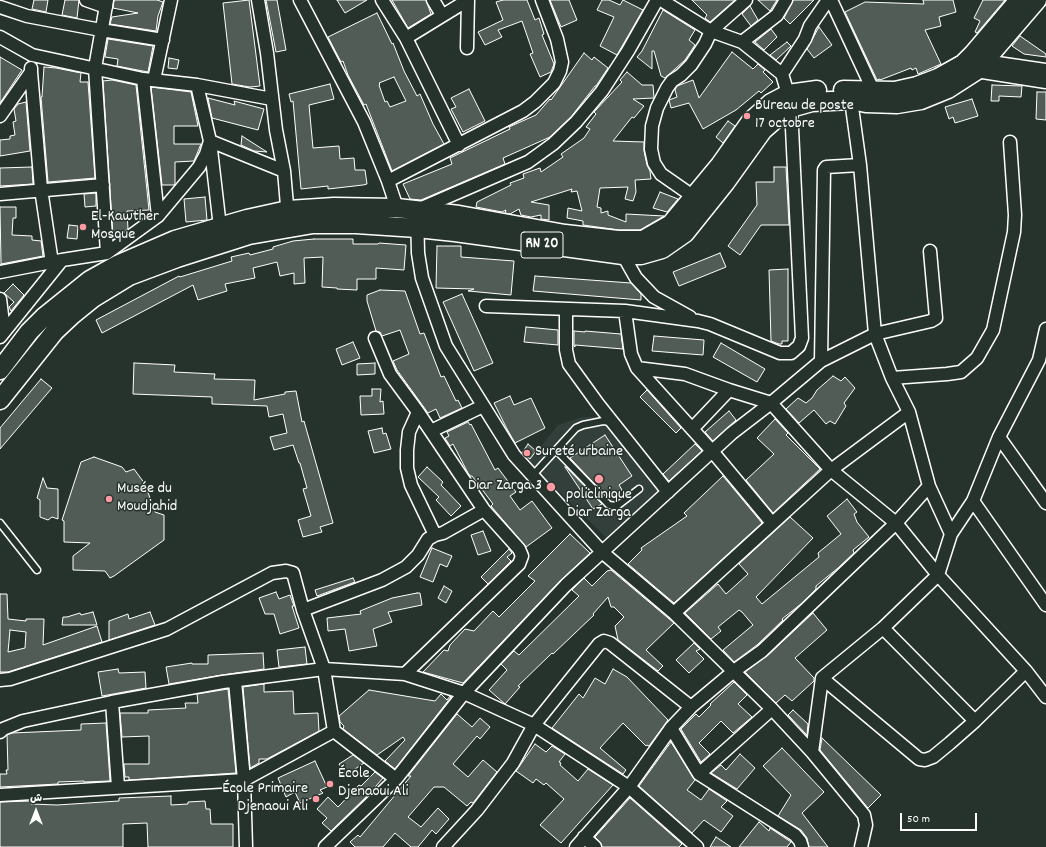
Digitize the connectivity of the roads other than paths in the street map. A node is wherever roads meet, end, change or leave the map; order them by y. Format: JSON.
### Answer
{"nodes":[{"id":1,"x":86,"y":0,"type":"edge"},
{"id":2,"x":171,"y":0,"type":"edge"},
{"id":3,"x":258,"y":0,"type":"edge"},
{"id":4,"x":300,"y":0,"type":"edge"},
{"id":5,"x":382,"y":0,"type":"edge"},
{"id":6,"x":433,"y":0,"type":"edge"},
{"id":7,"x":468,"y":0,"type":"edge"},
{"id":8,"x":542,"y":0,"type":"edge"},
{"id":9,"x":657,"y":0,"type":"edge"},
{"id":10,"x":661,"y":0,"type":"edge"},
{"id":11,"x":746,"y":0,"type":"edge"},
{"id":12,"x":830,"y":0,"type":"edge"},
{"id":13,"x":1019,"y":0,"type":"edge"},
{"id":14,"x":1037,"y":0,"type":"edge"},
{"id":15,"x":781,"y":2,"type":"edge"},
{"id":16,"x":107,"y":3,"type":"edge"},
{"id":17,"x":0,"y":7,"type":"edge"},
{"id":18,"x":442,"y":15,"type":"junction"},
{"id":19,"x":102,"y":30,"type":"junction"},
{"id":20,"x":711,"y":31,"type":"junction"},
{"id":21,"x":0,"y":36,"type":"edge"},
{"id":22,"x":406,"y":38,"type":"junction"},
{"id":23,"x":163,"y":40,"type":"junction"},
{"id":24,"x":742,"y":42,"type":"junction"},
{"id":25,"x":467,"y":48,"type":"dead end"},
{"id":26,"x":32,"y":55,"type":"junction"},
{"id":27,"x":974,"y":63,"type":"junction"},
{"id":28,"x":95,"y":68,"type":"junction"},
{"id":29,"x":1046,"y":70,"type":"edge"},
{"id":30,"x":31,"y":72,"type":"junction"},
{"id":31,"x":782,"y":74,"type":"junction"},
{"id":32,"x":149,"y":80,"type":"junction"},
{"id":33,"x":1046,"y":82,"type":"edge"},
{"id":34,"x":197,"y":86,"type":"junction"},
{"id":35,"x":872,"y":90,"type":"junction"},
{"id":36,"x":272,"y":99,"type":"junction"},
{"id":37,"x":851,"y":100,"type":"junction"},
{"id":38,"x":789,"y":101,"type":"junction"},
{"id":39,"x":0,"y":116,"type":"edge"},
{"id":40,"x":210,"y":141,"type":"junction"},
{"id":41,"x":1010,"y":142,"type":"dead end"},
{"id":42,"x":459,"y":145,"type":"junction"},
{"id":43,"x":860,"y":165,"type":"junction"},
{"id":44,"x":284,"y":171,"type":"junction"},
{"id":45,"x":388,"y":181,"type":"junction"},
{"id":46,"x":103,"y":185,"type":"junction"},
{"id":47,"x":41,"y":189,"type":"junction"},
{"id":48,"x":0,"y":194,"type":"edge"},
{"id":49,"x":694,"y":198,"type":"junction"},
{"id":50,"x":397,"y":208,"type":"junction"},
{"id":51,"x":417,"y":210,"type":"junction"},
{"id":52,"x":158,"y":216,"type":"junction"},
{"id":53,"x":288,"y":219,"type":"junction"},
{"id":54,"x":220,"y":228,"type":"junction"},
{"id":55,"x":417,"y":228,"type":"junction"},
{"id":56,"x":930,"y":251,"type":"dead end"},
{"id":57,"x":107,"y":253,"type":"junction"},
{"id":58,"x":623,"y":256,"type":"junction"},
{"id":59,"x":57,"y":262,"type":"junction"},
{"id":60,"x":0,"y":272,"type":"edge"},
{"id":61,"x":0,"y":299,"type":"edge"},
{"id":62,"x":486,"y":306,"type":"dead end"},
{"id":63,"x":566,"y":309,"type":"junction"},
{"id":64,"x":625,"y":312,"type":"junction"},
{"id":65,"x":698,"y":321,"type":"junction"},
{"id":66,"x":1046,"y":329,"type":"edge"},
{"id":67,"x":2,"y":334,"type":"edge"},
{"id":68,"x":875,"y":334,"type":"junction"},
{"id":69,"x":374,"y":338,"type":"dead end"},
{"id":70,"x":821,"y":361,"type":"junction"},
{"id":71,"x":637,"y":368,"type":"junction"},
{"id":72,"x":0,"y":370,"type":"edge"},
{"id":73,"x":892,"y":378,"type":"junction"},
{"id":74,"x":729,"y":390,"type":"junction"},
{"id":75,"x":0,"y":400,"type":"edge"},
{"id":76,"x":771,"y":403,"type":"junction"},
{"id":77,"x":483,"y":406,"type":"junction"},
{"id":78,"x":418,"y":412,"type":"junction"},
{"id":79,"x":909,"y":412,"type":"junction"},
{"id":80,"x":614,"y":424,"type":"junction"},
{"id":81,"x":692,"y":429,"type":"junction"},
{"id":82,"x":431,"y":431,"type":"junction"},
{"id":83,"x":999,"y":437,"type":"junction"},
{"id":84,"x":556,"y":450,"type":"junction"},
{"id":85,"x":712,"y":451,"type":"junction"},
{"id":86,"x":831,"y":470,"type":"junction"},
{"id":87,"x":533,"y":475,"type":"junction"},
{"id":88,"x":929,"y":486,"type":"junction"},
{"id":89,"x":639,"y":489,"type":"dead end"},
{"id":90,"x":668,"y":492,"type":"junction"},
{"id":91,"x":973,"y":501,"type":"junction"},
{"id":92,"x":1046,"y":503,"type":"edge"},
{"id":93,"x":484,"y":510,"type":"junction"},
{"id":94,"x":0,"y":523,"type":"edge"},
{"id":95,"x":772,"y":523,"type":"junction"},
{"id":96,"x":896,"y":523,"type":"junction"},
{"id":97,"x":951,"y":534,"type":"junction"},
{"id":98,"x":435,"y":535,"type":"junction"},
{"id":99,"x":602,"y":552,"type":"junction"},
{"id":100,"x":37,"y":570,"type":"dead end"},
{"id":101,"x":938,"y":575,"type":"junction"},
{"id":102,"x":1046,"y":605,"type":"edge"},
{"id":103,"x":303,"y":610,"type":"junction"},
{"id":104,"x":674,"y":613,"type":"junction"},
{"id":105,"x":883,"y":628,"type":"junction"},
{"id":106,"x":324,"y":669,"type":"junction"},
{"id":107,"x":734,"y":671,"type":"junction"},
{"id":108,"x":1026,"y":671,"type":"junction"},
{"id":109,"x":405,"y":674,"type":"junction"},
{"id":110,"x":822,"y":678,"type":"junction"},
{"id":111,"x":0,"y":680,"type":"edge"},
{"id":112,"x":235,"y":681,"type":"junction"},
{"id":113,"x":464,"y":693,"type":"junction"},
{"id":114,"x":1046,"y":697,"type":"edge"},
{"id":115,"x":112,"y":702,"type":"junction"},
{"id":116,"x":691,"y":707,"type":"junction"},
{"id":117,"x":772,"y":709,"type":"junction"},
{"id":118,"x":976,"y":721,"type":"junction"},
{"id":119,"x":534,"y":725,"type":"junction"},
{"id":120,"x":671,"y":728,"type":"junction"},
{"id":121,"x":334,"y":731,"type":"junction"},
{"id":122,"x":0,"y":732,"type":"edge"},
{"id":123,"x":812,"y":752,"type":"junction"},
{"id":124,"x":699,"y":774,"type":"junction"},
{"id":125,"x":244,"y":780,"type":"junction"},
{"id":126,"x":396,"y":780,"type":"junction"},
{"id":127,"x":118,"y":787,"type":"junction"},
{"id":128,"x":629,"y":787,"type":"junction"},
{"id":129,"x":0,"y":795,"type":"edge"},
{"id":130,"x":584,"y":837,"type":"junction"},
{"id":131,"x":246,"y":847,"type":"edge"},
{"id":132,"x":324,"y":847,"type":"edge"},
{"id":133,"x":443,"y":847,"type":"edge"},
{"id":134,"x":576,"y":847,"type":"edge"},
{"id":135,"x":595,"y":847,"type":"edge"},
{"id":136,"x":697,"y":847,"type":"edge"},
{"id":137,"x":802,"y":847,"type":"edge"},
{"id":138,"x":861,"y":847,"type":"edge"}],
"edges":[{"from":1,"to":16,"type":"street"},
{"from":2,"to":23,"type":"street"},
{"from":3,"to":36,"type":"street"},
{"from":4,"to":45,"type":"street"},
{"from":5,"to":22,"type":"street"},
{"from":6,"to":18,"type":"street"},
{"from":7,"to":18,"type":"street"},
{"from":7,"to":25,"type":"street"},
{"from":8,"to":42,"type":"street"},
{"from":9,"to":51,"type":"street"},
{"from":10,"to":20,"type":"street"},
{"from":11,"to":20,"type":"street"},
{"from":12,"to":31,"type":"street"},
{"from":12,"to":35,"type":"street"},
{"from":13,"to":27,"type":"main road","number":"RN 20"},
{"from":14,"to":27,"type":"main road","number":"RN 20"},
{"from":15,"to":24,"type":"street"},
{"from":16,"to":19,"type":"street"},
{"from":17,"to":19,"type":"street"},
{"from":18,"to":22,"type":"street"},
{"from":19,"to":23,"type":"street"},
{"from":19,"to":28,"type":"street"},
{"from":20,"to":24,"type":"street"},
{"from":20,"to":49,"type":"street"},
{"from":21,"to":26,"type":"street"},
{"from":22,"to":42,"type":"street"},
{"from":23,"to":32,"type":"street"},
{"from":24,"to":31,"type":"street"},
{"from":26,"to":28,"type":"street"},
{"from":26,"to":30,"type":"street"},
{"from":27,"to":29,"type":"street"},
{"from":27,"to":33,"type":"street"},
{"from":27,"to":35,"type":"main road","number":"RN 20"},
{"from":27,"to":37,"type":"main road","number":"RN 20"},
{"from":28,"to":32,"type":"street"},
{"from":28,"to":46,"type":"street"},
{"from":30,"to":39,"type":"street"},
{"from":30,"to":47,"type":"street"},
{"from":31,"to":38,"type":"street"},
{"from":32,"to":34,"type":"street"},
{"from":32,"to":52,"type":"street"},
{"from":34,"to":36,"type":"street"},
{"from":34,"to":40,"type":"street"},
{"from":35,"to":38,"type":"main road","number":"RN 20"},
{"from":36,"to":44,"type":"street"},
{"from":37,"to":38,"type":"main road","number":"RN 20"},
{"from":37,"to":43,"type":"street"},
{"from":38,"to":49,"type":"main road","number":"RN 20"},
{"from":38,"to":58,"type":"main road","number":"RN 20"},
{"from":38,"to":65,"type":"street"},
{"from":40,"to":44,"type":"street"},
{"from":40,"to":52,"type":"street"},
{"from":40,"to":54,"type":"street"},
{"from":41,"to":73,"type":"street"},
{"from":42,"to":45,"type":"street"},
{"from":43,"to":68,"type":"street"},
{"from":43,"to":70,"type":"street"},
{"from":44,"to":53,"type":"street"},
{"from":45,"to":50,"type":"street"},
{"from":46,"to":47,"type":"street"},
{"from":46,"to":57,"type":"street"},
{"from":47,"to":48,"type":"street"},
{"from":47,"to":59,"type":"street"},
{"from":49,"to":51,"type":"main road","number":"RN 20"},
{"from":50,"to":51,"type":"main road","number":"RN 20"},
{"from":50,"to":53,"type":"main road","number":"RN 20"},
{"from":51,"to":55,"type":"street"},
{"from":52,"to":57,"type":"street"},
{"from":53,"to":54,"type":"main road","number":"RN 20"},
{"from":53,"to":55,"type":"main road","number":"RN 20"},
{"from":53,"to":75,"type":"main road","number":"RN 20"},
{"from":54,"to":72,"type":"main road","number":"RN 20"},
{"from":55,"to":58,"type":"main road","number":"RN 20"},
{"from":55,"to":77,"type":"street"},
{"from":56,"to":68,"type":"street"},
{"from":57,"to":59,"type":"street"},
{"from":58,"to":65,"type":"street"},
{"from":59,"to":60,"type":"street"},
{"from":59,"to":67,"type":"street"},
{"from":61,"to":67,"type":"street"},
{"from":62,"to":63,"type":"street"},
{"from":63,"to":64,"type":"street"},
{"from":63,"to":80,"type":"street"},
{"from":64,"to":65,"type":"street"},
{"from":64,"to":71,"type":"street"},
{"from":66,"to":83,"type":"street"},
{"from":68,"to":70,"type":"street"},
{"from":68,"to":73,"type":"street"},
{"from":69,"to":78,"type":"street"},
{"from":70,"to":76,"type":"street"},
{"from":71,"to":74,"type":"street"},
{"from":71,"to":81,"type":"street"},
{"from":73,"to":79,"type":"street"},
{"from":74,"to":76,"type":"street"},
{"from":74,"to":81,"type":"street"},
{"from":76,"to":85,"type":"street"},
{"from":76,"to":86,"type":"street"},
{"from":77,"to":82,"type":"street"},
{"from":77,"to":87,"type":"street"},
{"from":78,"to":82,"type":"street"},
{"from":78,"to":98,"type":"street"},
{"from":79,"to":86,"type":"street"},
{"from":79,"to":88,"type":"street"},
{"from":80,"to":84,"type":"lane"},
{"from":80,"to":90,"type":"street"},
{"from":81,"to":85,"type":"street"},
{"from":82,"to":93,"type":"street"},
{"from":83,"to":91,"type":"street"},
{"from":83,"to":92,"type":"street"},
{"from":84,"to":87,"type":"lane"},
{"from":84,"to":89,"type":"lane"},
{"from":85,"to":90,"type":"street"},
{"from":85,"to":95,"type":"street"},
{"from":86,"to":95,"type":"street"},
{"from":86,"to":96,"type":"street"},
{"from":87,"to":99,"type":"street"},
{"from":88,"to":96,"type":"street"},
{"from":88,"to":97,"type":"street"},
{"from":90,"to":99,"type":"street"},
{"from":91,"to":97,"type":"street"},
{"from":91,"to":102,"type":"street"},
{"from":93,"to":98,"type":"street"},
{"from":93,"to":109,"type":"street"},
{"from":94,"to":100,"type":"lane"},
{"from":95,"to":104,"type":"street"},
{"from":96,"to":101,"type":"street"},
{"from":96,"to":107,"type":"street"},
{"from":97,"to":101,"type":"street"},
{"from":98,"to":103,"type":"street"},
{"from":99,"to":104,"type":"street"},
{"from":99,"to":113,"type":"street"},
{"from":101,"to":105,"type":"street"},
{"from":101,"to":108,"type":"street"},
{"from":103,"to":106,"type":"street"},
{"from":103,"to":111,"type":"street"},
{"from":104,"to":107,"type":"street"},
{"from":105,"to":110,"type":"street"},
{"from":105,"to":118,"type":"street"},
{"from":106,"to":109,"type":"street"},
{"from":106,"to":112,"type":"street"},
{"from":106,"to":121,"type":"street"},
{"from":107,"to":116,"type":"street"},
{"from":107,"to":117,"type":"street"},
{"from":108,"to":114,"type":"street"},
{"from":108,"to":118,"type":"street"},
{"from":109,"to":113,"type":"street"},
{"from":110,"to":118,"type":"street"},
{"from":110,"to":123,"type":"street"},
{"from":112,"to":115,"type":"street"},
{"from":112,"to":125,"type":"street"},
{"from":113,"to":119,"type":"street"},
{"from":113,"to":126,"type":"street"},
{"from":115,"to":122,"type":"street"},
{"from":115,"to":127,"type":"street"},
{"from":116,"to":119,"type":"street"},
{"from":116,"to":120,"type":"street"},
{"from":117,"to":123,"type":"street"},
{"from":117,"to":124,"type":"street"},
{"from":119,"to":128,"type":"street"},
{"from":119,"to":133,"type":"street"},
{"from":120,"to":124,"type":"street"},
{"from":120,"to":128,"type":"street"},
{"from":121,"to":125,"type":"street"},
{"from":121,"to":126,"type":"street"},
{"from":123,"to":138,"type":"street"},
{"from":124,"to":137,"type":"street"},
{"from":125,"to":127,"type":"street"},
{"from":125,"to":131,"type":"street"},
{"from":126,"to":132,"type":"street"},
{"from":127,"to":129,"type":"street"},
{"from":128,"to":130,"type":"street"},
{"from":128,"to":136,"type":"street"},
{"from":130,"to":134,"type":"street"},
{"from":130,"to":135,"type":"street"}]}
